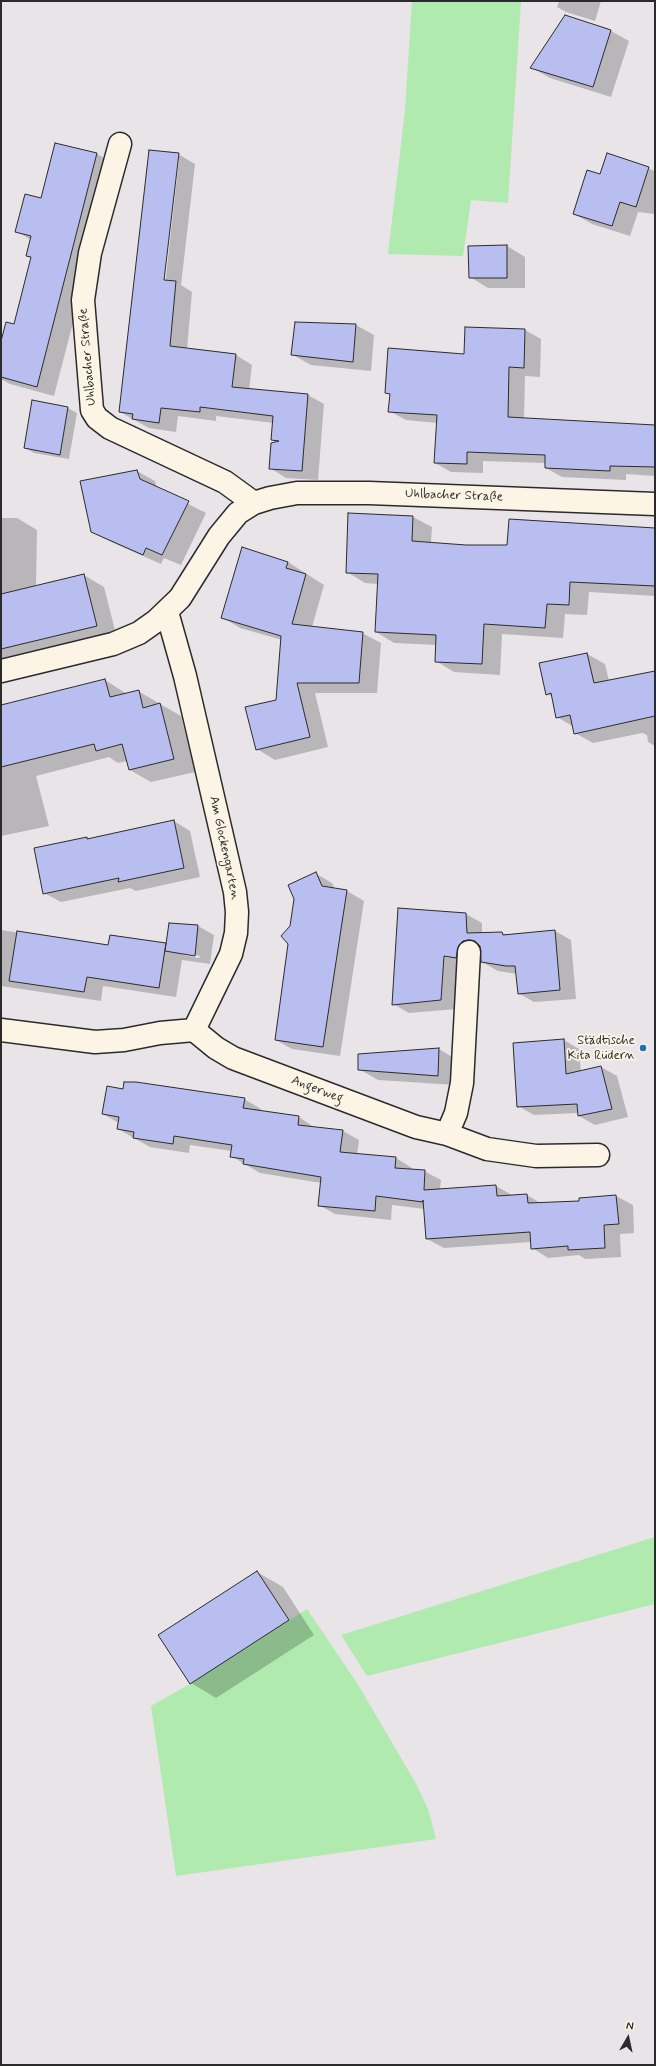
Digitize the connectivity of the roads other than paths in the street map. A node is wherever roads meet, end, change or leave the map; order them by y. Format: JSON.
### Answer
{"nodes":[{"id":1,"x":120,"y":144,"type":"dead end"},
{"id":2,"x":254,"y":503,"type":"junction"},
{"id":3,"x":655,"y":504,"type":"edge"},
{"id":4,"x":167,"y":612,"type":"junction"},
{"id":5,"x":1,"y":671,"type":"edge"},
{"id":6,"x":469,"y":952,"type":"dead end"},
{"id":7,"x":1,"y":1030,"type":"edge"},
{"id":8,"x":194,"y":1030,"type":"junction"},
{"id":9,"x":447,"y":1134,"type":"junction"},
{"id":10,"x":598,"y":1156,"type":"dead end"}],
"edges":[{"from":1,"to":2,"type":"street","name":"Uhlbacher Straße"},
{"from":2,"to":3,"type":"street","name":"Uhlbacher Straße"},
{"from":2,"to":4,"type":"street","name":"Uhlbacher Straße"},
{"from":4,"to":5,"type":"street","name":"Uhlbacher Straße"},
{"from":4,"to":8,"type":"street","name":"Am Glockengarten"},
{"from":6,"to":9,"type":"street"},
{"from":7,"to":8,"type":"street"},
{"from":8,"to":9,"type":"street","name":"Angerweg"},
{"from":9,"to":10,"type":"street","name":"Angerweg"}]}
